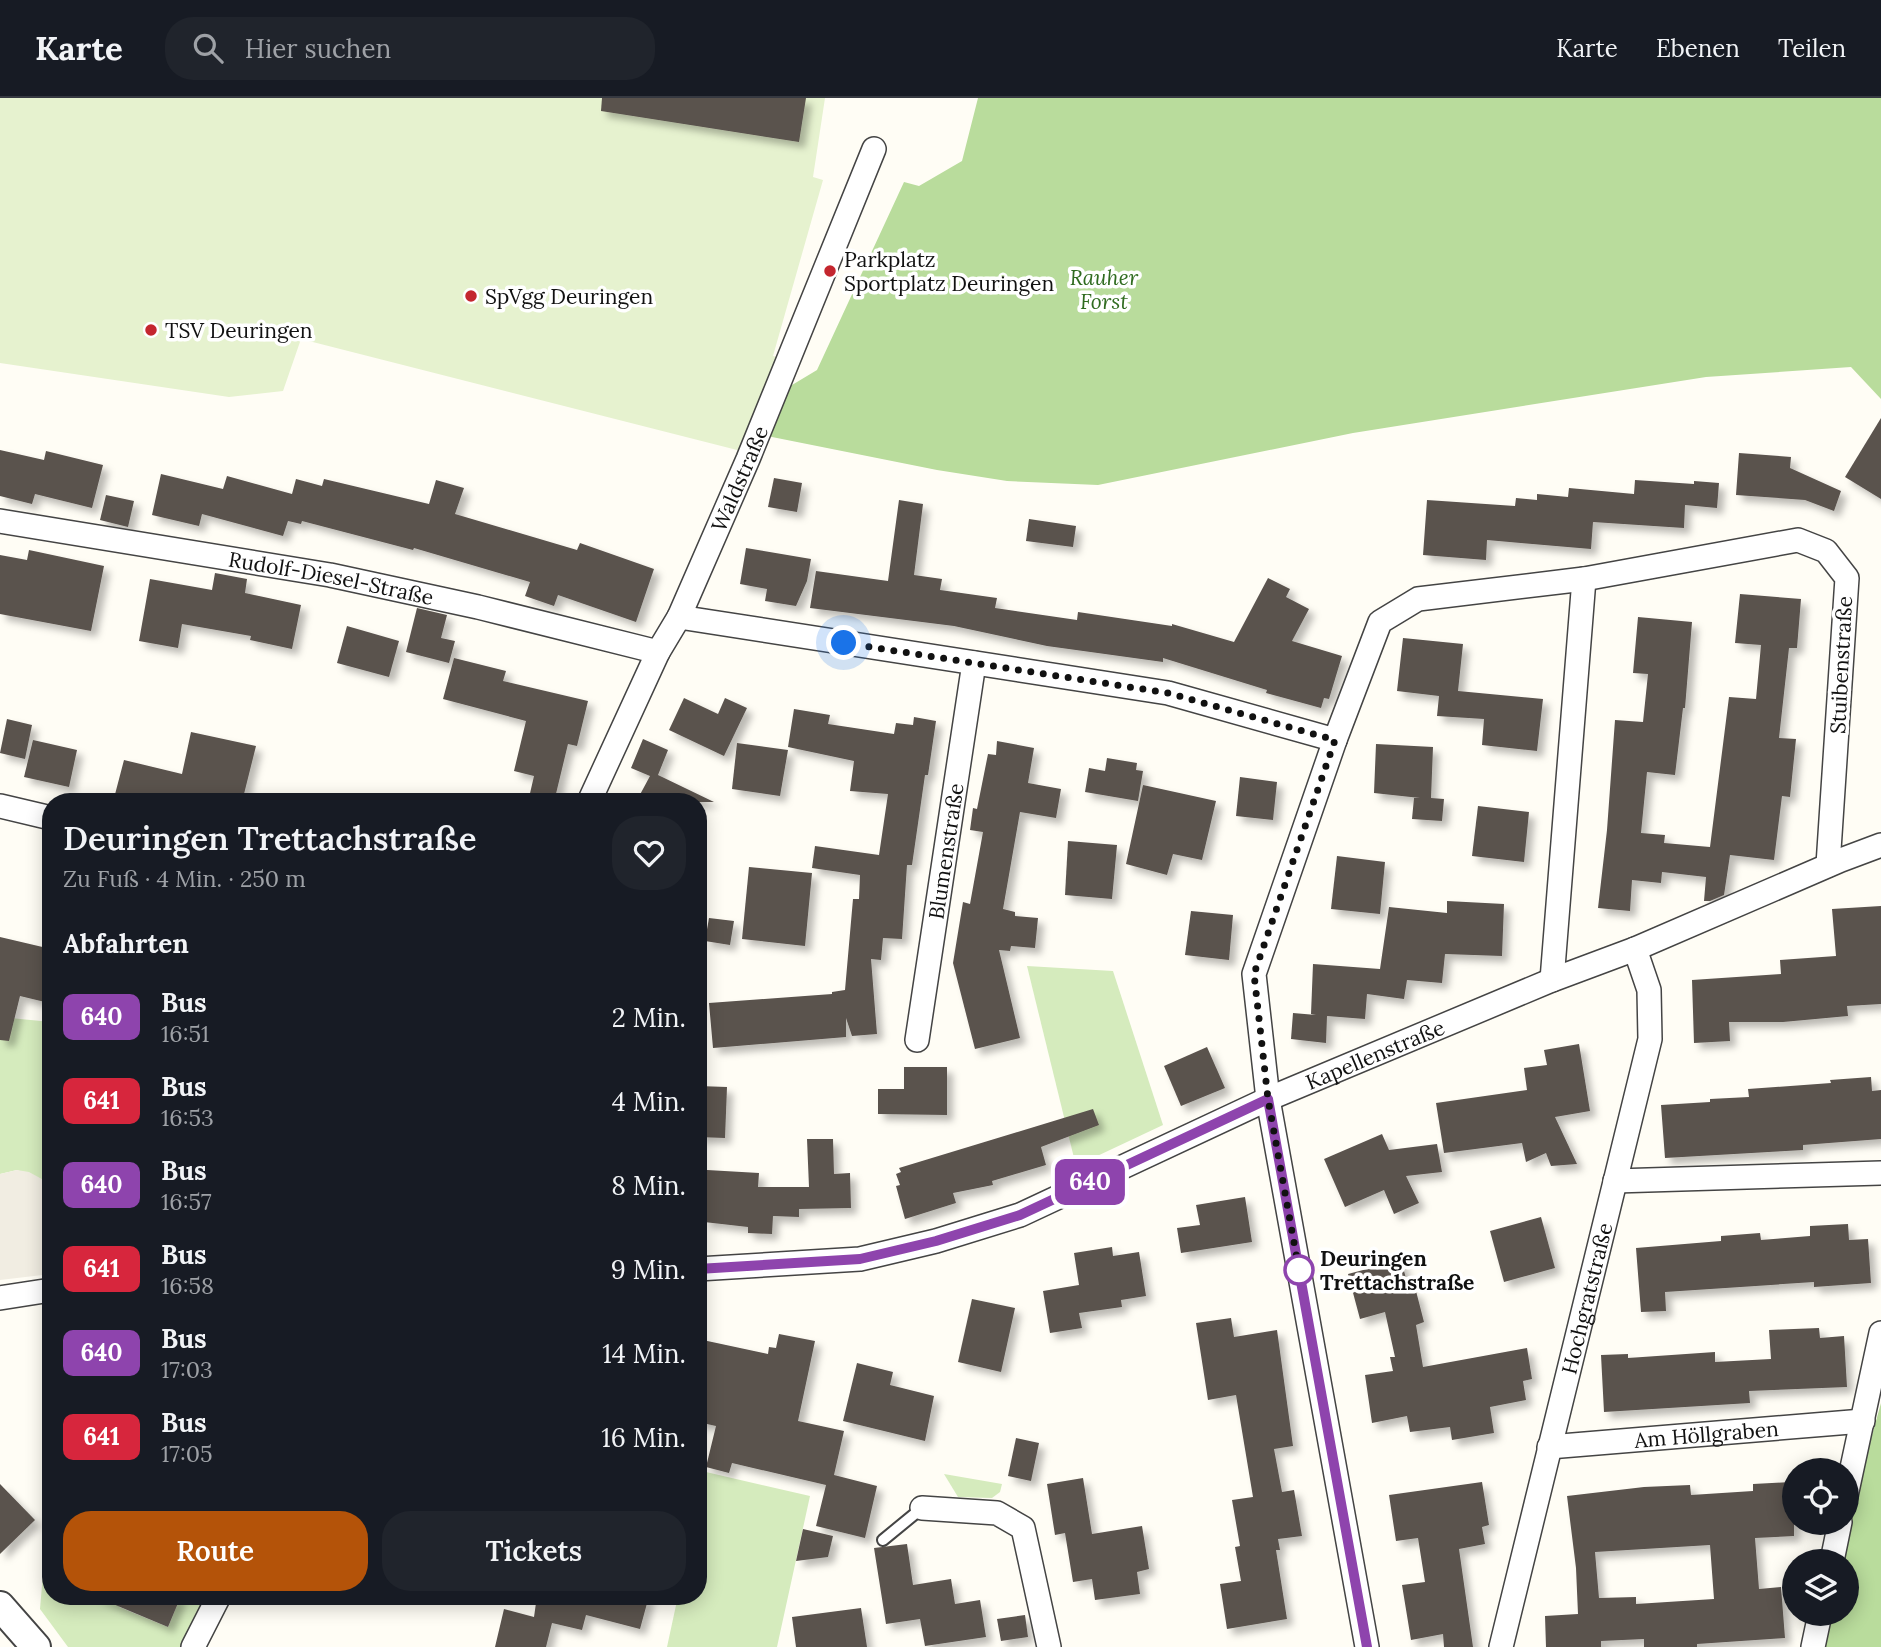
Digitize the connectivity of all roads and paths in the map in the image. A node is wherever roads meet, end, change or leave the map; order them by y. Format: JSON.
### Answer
{"nodes":[{"id":1,"x":874,"y":149,"type":"dead end"},
{"id":2,"x":0,"y":521,"type":"edge"},
{"id":3,"x":1584,"y":579,"type":"junction"},
{"id":4,"x":679,"y":617,"type":"junction"},
{"id":5,"x":658,"y":652,"type":"junction"},
{"id":6,"x":974,"y":663,"type":"junction"},
{"id":7,"x":1335,"y":740,"type":"junction"},
{"id":8,"x":593,"y":793,"type":"edge"},
{"id":9,"x":0,"y":806,"type":"edge"},
{"id":10,"x":42,"y":816,"type":"edge"},
{"id":11,"x":1881,"y":845,"type":"edge"},
{"id":12,"x":1828,"y":865,"type":"junction"},
{"id":13,"x":1635,"y":949,"type":"junction"},
{"id":14,"x":1552,"y":980,"type":"junction"},
{"id":15,"x":917,"y":1040,"type":"dead end"},
{"id":16,"x":1268,"y":1099,"type":"junction"},
{"id":17,"x":1881,"y":1173,"type":"edge"},
{"id":18,"x":1615,"y":1181,"type":"junction"},
{"id":19,"x":707,"y":1268,"type":"edge"},
{"id":20,"x":42,"y":1291,"type":"edge"},
{"id":21,"x":0,"y":1298,"type":"edge"},
{"id":22,"x":1881,"y":1333,"type":"edge"},
{"id":23,"x":1863,"y":1421,"type":"junction"},
{"id":24,"x":1549,"y":1447,"type":"junction"},
{"id":25,"x":1855,"y":1458,"type":"edge"},
{"id":26,"x":922,"y":1508,"type":"joint"},
{"id":27,"x":883,"y":1540,"type":"dead end"},
{"id":28,"x":214,"y":1605,"type":"edge"},
{"id":29,"x":0,"y":1606,"type":"edge"},
{"id":30,"x":1817,"y":1626,"type":"edge"},
{"id":31,"x":36,"y":1647,"type":"edge"},
{"id":32,"x":193,"y":1647,"type":"edge"},
{"id":33,"x":1049,"y":1647,"type":"edge"},
{"id":34,"x":1367,"y":1647,"type":"edge"},
{"id":35,"x":1501,"y":1647,"type":"edge"},
{"id":36,"x":1813,"y":1647,"type":"edge"}],
"edges":[{"from":1,"to":4,"type":"street","name":"Waldstraße"},
{"from":2,"to":5,"type":"street","name":"Rudolf-Diesel-Straße"},
{"from":3,"to":7,"type":"street","name":"Stuibenstraße"},
{"from":3,"to":12,"type":"street","name":"Stuibenstraße"},
{"from":3,"to":14,"type":"street"},
{"from":4,"to":5,"type":"street","name":"Waldstraße"},
{"from":4,"to":6,"type":"street"},
{"from":5,"to":8,"type":"street","name":"Waldstraße"},
{"from":6,"to":7,"type":"street"},
{"from":6,"to":15,"type":"street","name":"Blumenstraße"},
{"from":7,"to":16,"type":"street"},
{"from":9,"to":10,"type":"street"},
{"from":11,"to":12,"type":"street","name":"Kapellenstraße"},
{"from":12,"to":13,"type":"street","name":"Kapellenstraße"},
{"from":13,"to":14,"type":"street","name":"Kapellenstraße"},
{"from":13,"to":18,"type":"street","name":"Hochgratstraße"},
{"from":14,"to":16,"type":"street","name":"Kapellenstraße"},
{"from":16,"to":19,"type":"street","name":"Kapellenstraße"},
{"from":16,"to":34,"type":"street"},
{"from":17,"to":18,"type":"street"},
{"from":18,"to":24,"type":"street","name":"Hochgratstraße"},
{"from":20,"to":21,"type":"street"},
{"from":22,"to":23,"type":"street"},
{"from":23,"to":24,"type":"street","name":"Am Höllgraben"},
{"from":23,"to":25,"type":"street"},
{"from":24,"to":35,"type":"street","name":"Hochgratstraße"},
{"from":26,"to":27,"type":"lane"},
{"from":26,"to":33,"type":"street"},
{"from":28,"to":32,"type":"street"},
{"from":29,"to":31,"type":"street"},
{"from":30,"to":36,"type":"street"}]}
